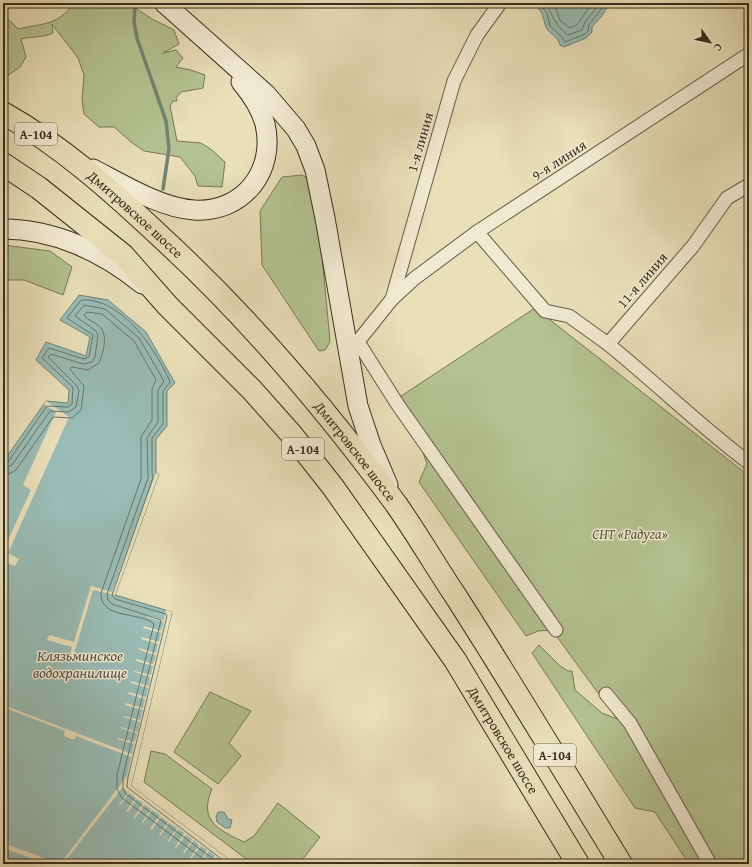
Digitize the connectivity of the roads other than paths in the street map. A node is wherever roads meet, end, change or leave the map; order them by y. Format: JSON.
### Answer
{"nodes":[{"id":1,"x":500,"y":3,"type":"edge"},
{"id":2,"x":169,"y":7,"type":"edge"},
{"id":3,"x":219,"y":52,"type":"junction"},
{"id":4,"x":749,"y":54,"type":"edge"},
{"id":5,"x":3,"y":113,"type":"edge"},
{"id":6,"x":67,"y":156,"type":"junction"},
{"id":7,"x":3,"y":164,"type":"edge"},
{"id":8,"x":749,"y":185,"type":"edge"},
{"id":9,"x":3,"y":229,"type":"edge"},
{"id":10,"x":477,"y":232,"type":"junction"},
{"id":11,"x":392,"y":298,"type":"junction"},
{"id":12,"x":167,"y":305,"type":"junction"},
{"id":13,"x":608,"y":344,"type":"junction"},
{"id":14,"x":353,"y":348,"type":"junction"},
{"id":15,"x":749,"y":463,"type":"edge"},
{"id":16,"x":397,"y":506,"type":"junction"},
{"id":17,"x":556,"y":630,"type":"dead end"},
{"id":18,"x":606,"y":694,"type":"dead end"},
{"id":19,"x":578,"y":864,"type":"edge"},
{"id":20,"x":621,"y":864,"type":"edge"},
{"id":21,"x":710,"y":864,"type":"edge"}],
"edges":[{"from":1,"to":11,"type":"street","name":"1-я линия"},
{"from":2,"to":3,"type":"main road"},
{"from":3,"to":6,"type":"main road"},
{"from":3,"to":14,"type":"main road"},
{"from":4,"to":10,"type":"street","name":"9-я линия"},
{"from":5,"to":6,"type":"highway","name":"Дмитровское шоссе","number":"А-104"},
{"from":6,"to":16,"type":"highway","name":"Дмитровское шоссе","number":"А-104"},
{"from":7,"to":12,"type":"highway","name":"Дмитровское шоссе","number":"А-104"},
{"from":8,"to":13,"type":"street","name":"11-я линия"},
{"from":9,"to":12,"type":"main road"},
{"from":10,"to":11,"type":"street","name":"9-я линия"},
{"from":10,"to":13,"type":"street"},
{"from":11,"to":14,"type":"street"},
{"from":12,"to":19,"type":"highway","name":"Дмитровское шоссе","number":"А-104"},
{"from":13,"to":15,"type":"street"},
{"from":14,"to":16,"type":"main road"},
{"from":14,"to":17,"type":"street"},
{"from":16,"to":20,"type":"highway","name":"Дмитровское шоссе","number":"А-104"},
{"from":18,"to":21,"type":"street"}]}
